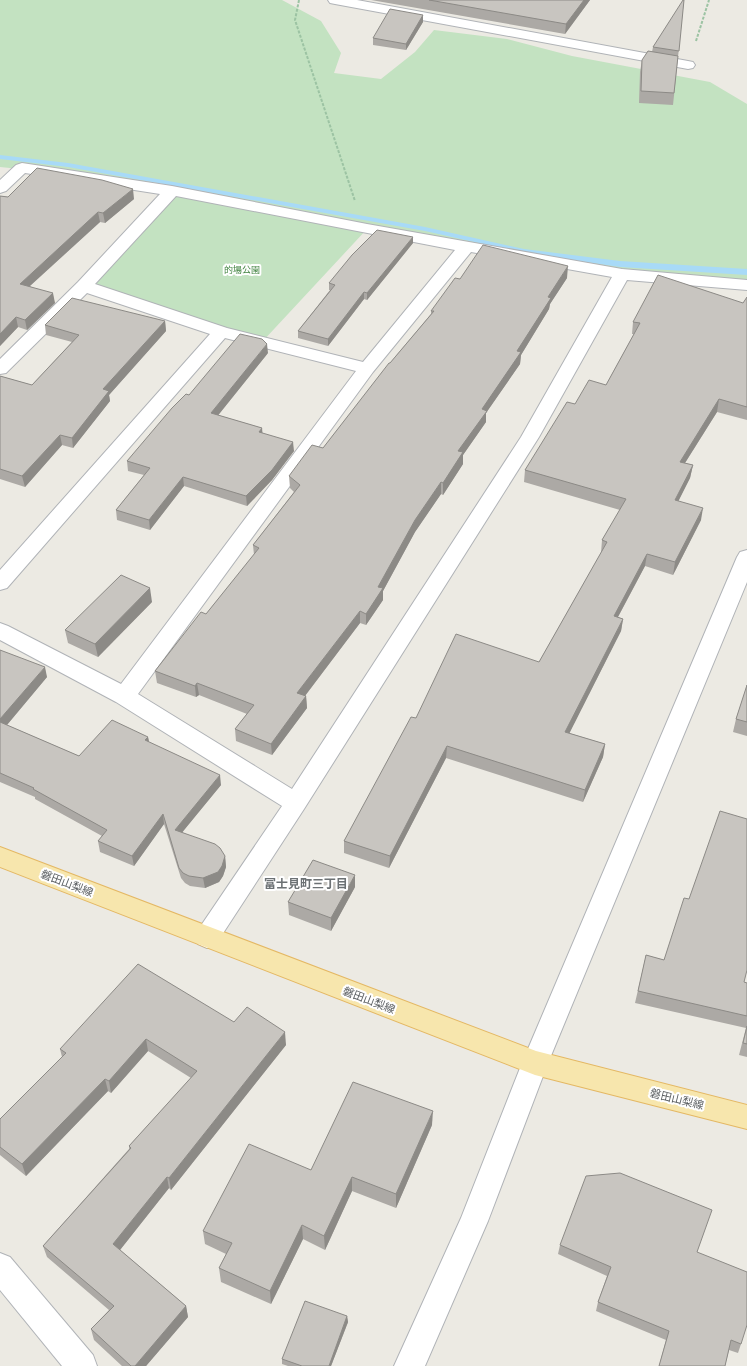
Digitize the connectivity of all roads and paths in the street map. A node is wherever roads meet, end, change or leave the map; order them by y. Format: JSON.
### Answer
{"nodes":[{"id":1,"x":299,"y":0,"type":"edge"},
{"id":2,"x":335,"y":0,"type":"edge"},
{"id":3,"x":709,"y":0,"type":"edge"},
{"id":4,"x":688,"y":65,"type":"joint"},
{"id":5,"x":0,"y":188,"type":"edge"},
{"id":6,"x":172,"y":190,"type":"junction"},
{"id":7,"x":368,"y":229,"type":"junction"},
{"id":8,"x":467,"y":246,"type":"junction"},
{"id":9,"x":622,"y":274,"type":"junction"},
{"id":10,"x":747,"y":284,"type":"edge"},
{"id":11,"x":84,"y":286,"type":"junction"},
{"id":12,"x":221,"y":332,"type":"junction"},
{"id":13,"x":367,"y":368,"type":"junction"},
{"id":14,"x":0,"y":369,"type":"edge"},
{"id":15,"x":747,"y":557,"type":"edge"},
{"id":16,"x":0,"y":583,"type":"edge"},
{"id":17,"x":0,"y":631,"type":"edge"},
{"id":18,"x":124,"y":696,"type":"junction"},
{"id":19,"x":296,"y":803,"type":"junction"},
{"id":20,"x":0,"y":857,"type":"edge"},
{"id":21,"x":207,"y":937,"type":"junction"},
{"id":22,"x":535,"y":1063,"type":"junction"},
{"id":23,"x":747,"y":1117,"type":"edge"},
{"id":24,"x":0,"y":1267,"type":"edge"},
{"id":25,"x":82,"y":1366,"type":"edge"},
{"id":26,"x":410,"y":1366,"type":"edge"}],
"edges":[{"from":1,"to":7,"type":"path"},
{"from":2,"to":4,"type":"street"},
{"from":3,"to":4,"type":"path"},
{"from":5,"to":6,"type":"street"},
{"from":6,"to":7,"type":"street"},
{"from":6,"to":11,"type":"street"},
{"from":7,"to":8,"type":"street"},
{"from":8,"to":9,"type":"street"},
{"from":8,"to":13,"type":"street"},
{"from":9,"to":10,"type":"street"},
{"from":9,"to":19,"type":"street"},
{"from":11,"to":12,"type":"street"},
{"from":11,"to":14,"type":"street"},
{"from":12,"to":13,"type":"street"},
{"from":12,"to":16,"type":"street"},
{"from":13,"to":18,"type":"street"},
{"from":15,"to":22,"type":"street"},
{"from":17,"to":18,"type":"street"},
{"from":18,"to":19,"type":"street"},
{"from":19,"to":21,"type":"street"},
{"from":20,"to":21,"type":"main road","name":"磐田山梨線"},
{"from":21,"to":22,"type":"main road","name":"磐田山梨線"},
{"from":22,"to":23,"type":"main road","name":"磐田山梨線"},
{"from":22,"to":26,"type":"street"},
{"from":24,"to":25,"type":"street"}]}
